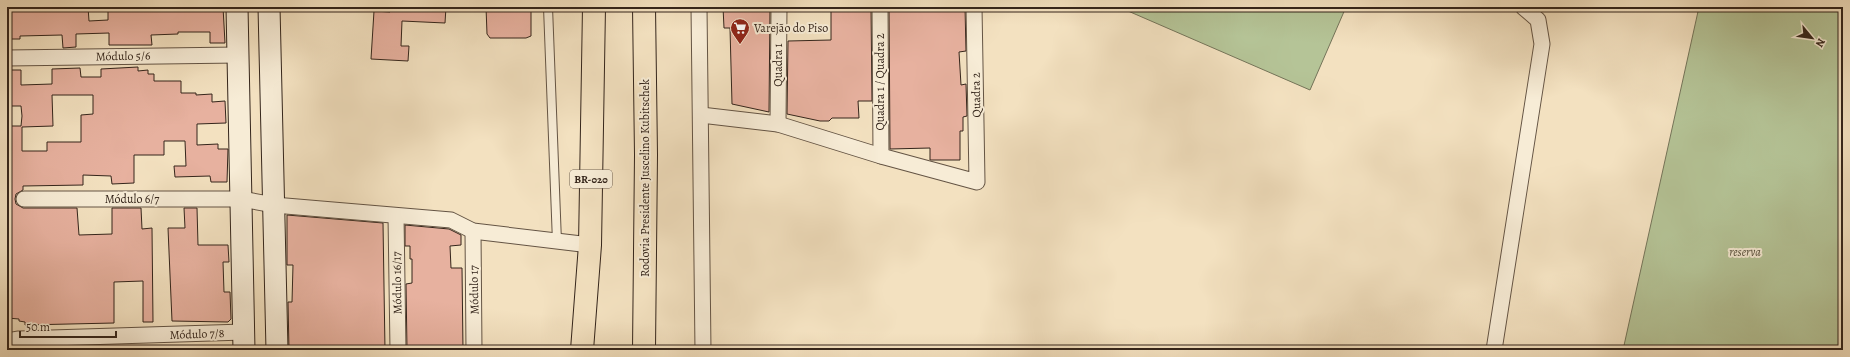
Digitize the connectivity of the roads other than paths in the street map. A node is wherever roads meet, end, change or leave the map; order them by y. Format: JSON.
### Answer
{"nodes":[{"id":1,"x":238,"y":7,"type":"edge"},
{"id":2,"x":269,"y":7,"type":"edge"},
{"id":3,"x":548,"y":7,"type":"edge"},
{"id":4,"x":594,"y":7,"type":"edge"},
{"id":5,"x":644,"y":7,"type":"edge"},
{"id":6,"x":699,"y":7,"type":"edge"},
{"id":7,"x":778,"y":7,"type":"edge"},
{"id":8,"x":880,"y":7,"type":"edge"},
{"id":9,"x":974,"y":7,"type":"edge"},
{"id":10,"x":1523,"y":7,"type":"edge"},
{"id":11,"x":238,"y":55,"type":"junction"},
{"id":12,"x":7,"y":58,"type":"edge"},
{"id":13,"x":701,"y":114,"type":"junction"},
{"id":14,"x":778,"y":124,"type":"junction"},
{"id":15,"x":880,"y":156,"type":"junction"},
{"id":16,"x":24,"y":199,"type":"dead end"},
{"id":17,"x":241,"y":199,"type":"junction"},
{"id":18,"x":274,"y":205,"type":"junction"},
{"id":19,"x":396,"y":216,"type":"junction"},
{"id":20,"x":473,"y":231,"type":"junction"},
{"id":21,"x":557,"y":242,"type":"junction"},
{"id":22,"x":590,"y":245,"type":"junction"},
{"id":23,"x":7,"y":341,"type":"edge"},
{"id":24,"x":244,"y":341,"type":"edge"},
{"id":25,"x":277,"y":350,"type":"edge"},
{"id":26,"x":398,"y":350,"type":"edge"},
{"id":27,"x":474,"y":350,"type":"edge"},
{"id":28,"x":582,"y":350,"type":"edge"},
{"id":29,"x":644,"y":350,"type":"edge"},
{"id":30,"x":703,"y":350,"type":"edge"},
{"id":31,"x":1494,"y":350,"type":"edge"}],
"edges":[{"from":1,"to":11,"type":"street"},
{"from":2,"to":18,"type":"street"},
{"from":3,"to":21,"type":"lane"},
{"from":4,"to":22,"type":"highway","number":"BR-020"},
{"from":5,"to":29,"type":"highway","name":"Rodovia Presidente Juscelino Kubitschek"},
{"from":6,"to":13,"type":"street"},
{"from":7,"to":14,"type":"street","name":"Quadra 1"},
{"from":8,"to":15,"type":"street","name":"Quadra 1 / Quadra 2"},
{"from":9,"to":15,"type":"street","name":"Quadra 2"},
{"from":10,"to":31,"type":"street"},
{"from":11,"to":12,"type":"street","name":"Módulo 5/6"},
{"from":11,"to":17,"type":"street"},
{"from":13,"to":14,"type":"street"},
{"from":13,"to":30,"type":"street"},
{"from":14,"to":15,"type":"street"},
{"from":16,"to":17,"type":"street","name":"Módulo 6/7"},
{"from":17,"to":18,"type":"street","name":"Módulo 6/7"},
{"from":17,"to":24,"type":"street"},
{"from":18,"to":19,"type":"street","name":"Módulo 6/7"},
{"from":18,"to":25,"type":"street"},
{"from":19,"to":20,"type":"street","name":"Módulo 6/7"},
{"from":19,"to":26,"type":"street","name":"Módulo 16/17"},
{"from":20,"to":21,"type":"street","name":"Módulo 6/7"},
{"from":20,"to":27,"type":"street","name":"Módulo 17"},
{"from":21,"to":22,"type":"street","name":"Módulo 6/7"},
{"from":22,"to":28,"type":"highway","number":"BR-020"},
{"from":23,"to":24,"type":"street","name":"Módulo 7/8"}]}
